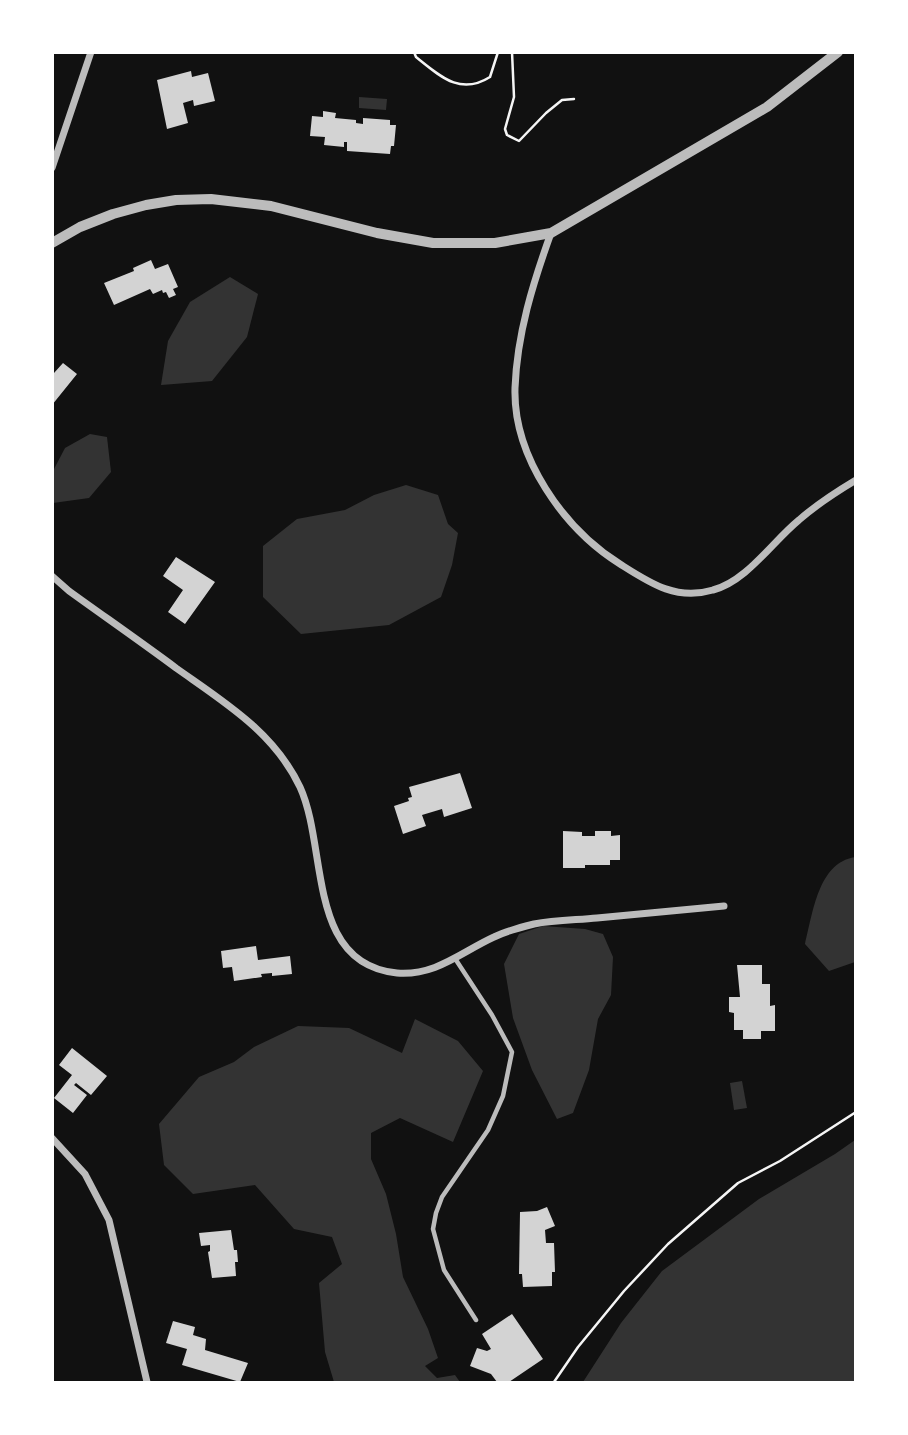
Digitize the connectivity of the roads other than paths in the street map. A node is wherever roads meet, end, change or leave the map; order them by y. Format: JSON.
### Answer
{"nodes":[{"id":1,"x":90,"y":52,"type":"edge"},
{"id":2,"x":838,"y":52,"type":"edge"},
{"id":3,"x":52,"y":167,"type":"edge"},
{"id":4,"x":551,"y":233,"type":"junction"},
{"id":5,"x":52,"y":243,"type":"edge"},
{"id":6,"x":856,"y":480,"type":"edge"},
{"id":7,"x":52,"y":576,"type":"edge"},
{"id":8,"x":724,"y":906,"type":"dead end"},
{"id":9,"x":456,"y":960,"type":"junction"},
{"id":10,"x":52,"y":1138,"type":"edge"},
{"id":11,"x":476,"y":1320,"type":"dead end"},
{"id":12,"x":147,"y":1382,"type":"edge"}],
"edges":[{"from":1,"to":3,"type":"street"},
{"from":2,"to":4,"type":"street"},
{"from":4,"to":5,"type":"street"},
{"from":4,"to":6,"type":"street"},
{"from":7,"to":9,"type":"street"},
{"from":8,"to":9,"type":"street"},
{"from":9,"to":11,"type":"lane"},
{"from":10,"to":12,"type":"street"}]}
